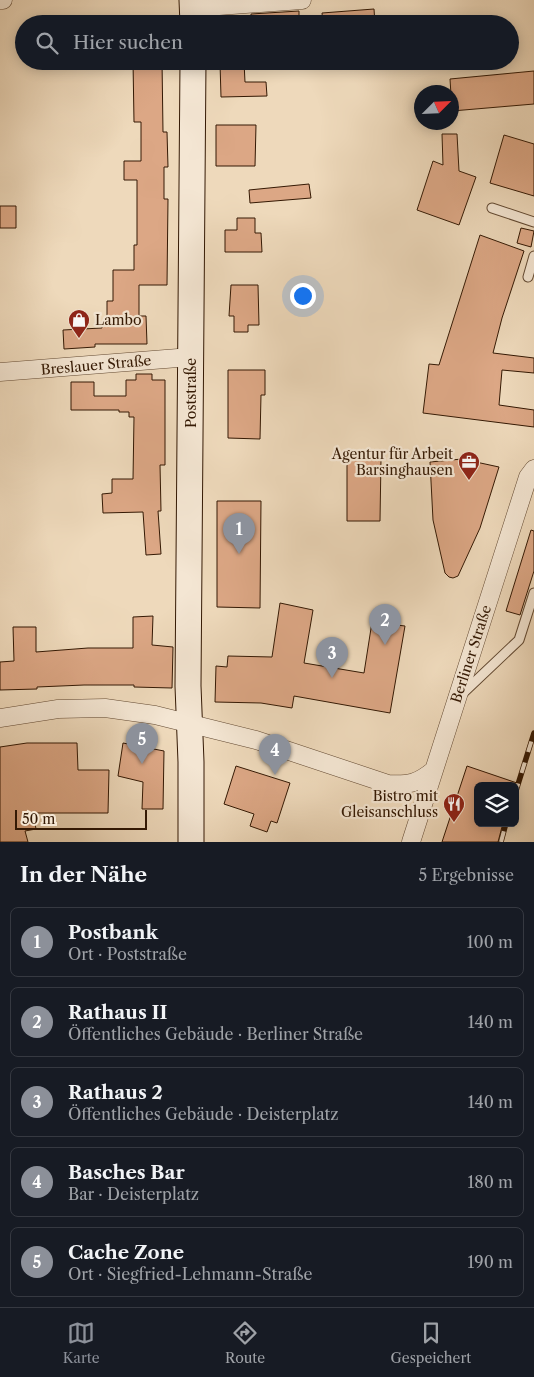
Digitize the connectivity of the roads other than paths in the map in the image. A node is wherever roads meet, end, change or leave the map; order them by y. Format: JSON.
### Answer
{"nodes":[{"id":1,"x":302,"y":0,"type":"edge"},
{"id":2,"x":192,"y":11,"type":"edge"},
{"id":3,"x":193,"y":70,"type":"edge"},
{"id":4,"x":492,"y":208,"type":"dead end"},
{"id":5,"x":534,"y":222,"type":"edge"},
{"id":6,"x":534,"y":256,"type":"edge"},
{"id":7,"x":528,"y":277,"type":"dead end"},
{"id":8,"x":191,"y":357,"type":"junction"},
{"id":9,"x":0,"y":372,"type":"edge"},
{"id":10,"x":534,"y":469,"type":"edge"},
{"id":11,"x":534,"y":593,"type":"edge"},
{"id":12,"x":457,"y":699,"type":"junction"},
{"id":13,"x":0,"y":718,"type":"edge"},
{"id":14,"x":189,"y":724,"type":"junction"},
{"id":15,"x":434,"y":770,"type":"junction"},
{"id":16,"x":191,"y":842,"type":"edge"},
{"id":17,"x":411,"y":842,"type":"edge"}],
"edges":[{"from":1,"to":2,"type":"street"},
{"from":3,"to":8,"type":"main road","name":"Poststraße"},
{"from":4,"to":5,"type":"lane"},
{"from":6,"to":7,"type":"lane"},
{"from":8,"to":9,"type":"street","name":"Breslauer Straße"},
{"from":8,"to":14,"type":"main road","name":"Poststraße"},
{"from":10,"to":12,"type":"street","name":"Berliner Straße"},
{"from":11,"to":12,"type":"lane"},
{"from":12,"to":15,"type":"street","name":"Berliner Straße"},
{"from":13,"to":14,"type":"street"},
{"from":14,"to":15,"type":"street"},
{"from":14,"to":16,"type":"main road","name":"Poststraße"},
{"from":15,"to":17,"type":"street","name":"Berliner Straße"}]}
